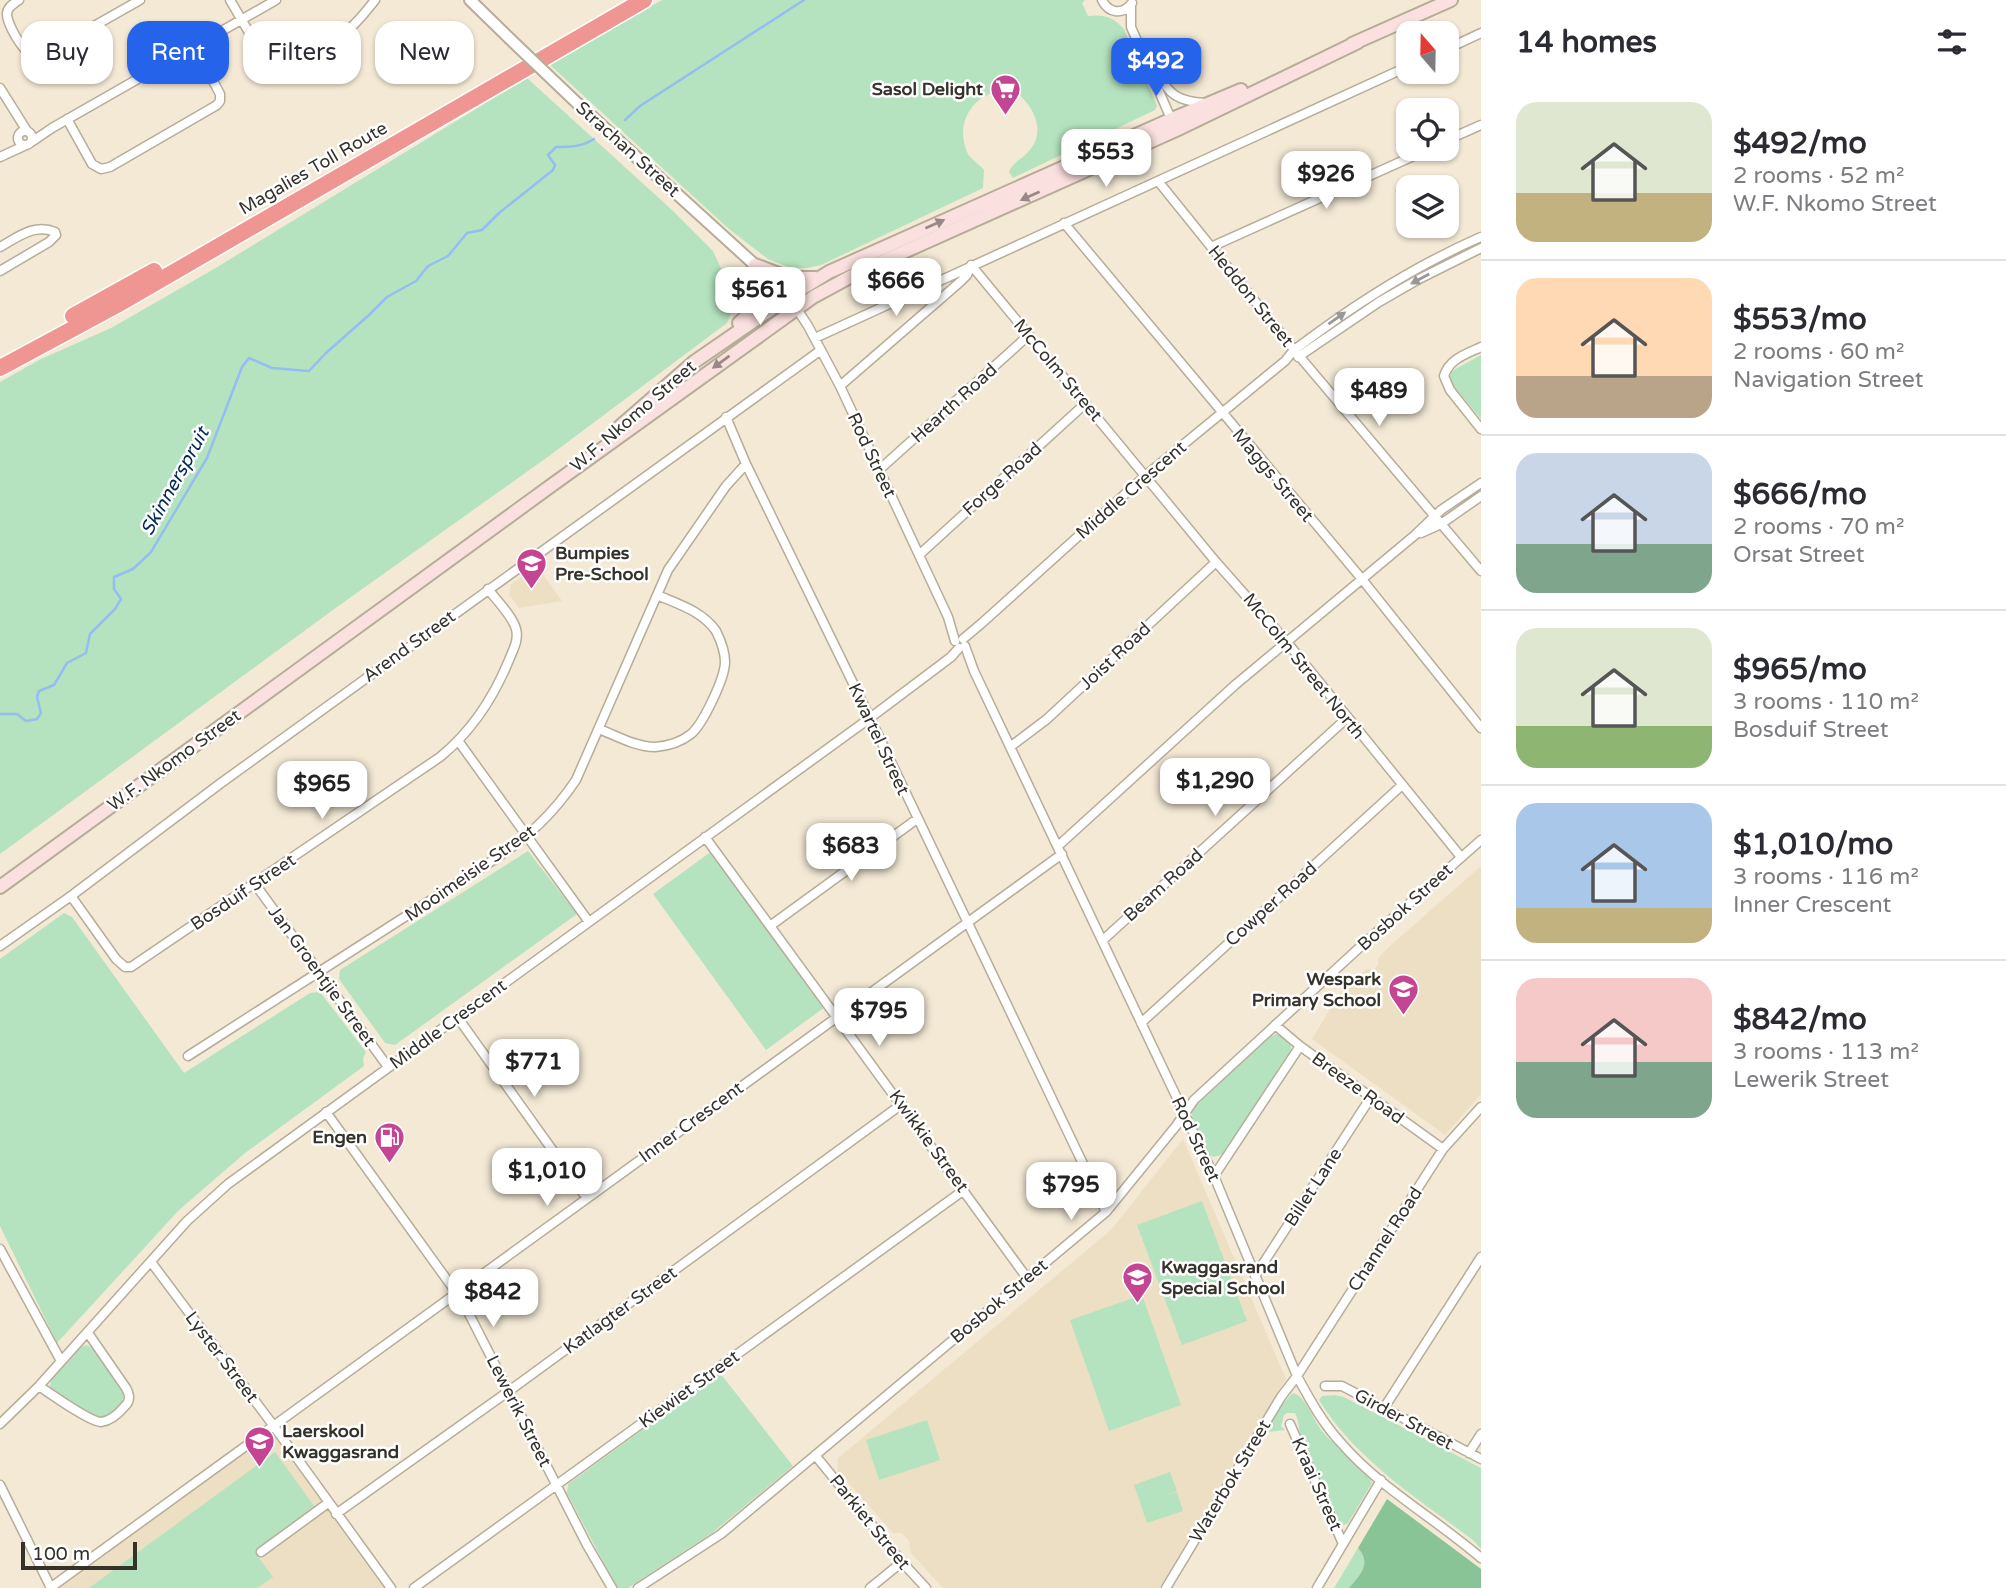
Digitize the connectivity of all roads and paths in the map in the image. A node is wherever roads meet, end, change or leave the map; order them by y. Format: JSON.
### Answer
{"nodes":[{"id":1,"x":19,"y":0,"type":"edge"},
{"id":2,"x":140,"y":0,"type":"edge"},
{"id":3,"x":230,"y":0,"type":"edge"},
{"id":4,"x":276,"y":0,"type":"edge"},
{"id":5,"x":375,"y":0,"type":"edge"},
{"id":6,"x":470,"y":0,"type":"edge"},
{"id":7,"x":627,"y":0,"type":"edge"},
{"id":8,"x":644,"y":0,"type":"edge"},
{"id":9,"x":1102,"y":0,"type":"edge"},
{"id":10,"x":1451,"y":0,"type":"edge"},
{"id":11,"x":1132,"y":2,"type":"edge"},
{"id":12,"x":1116,"y":12,"type":"junction"},
{"id":13,"x":242,"y":20,"type":"junction"},
{"id":14,"x":229,"y":27,"type":"edge"},
{"id":15,"x":1131,"y":27,"type":"junction"},
{"id":16,"x":1481,"y":33,"type":"edge"},
{"id":17,"x":1138,"y":41,"type":"junction"},
{"id":18,"x":1358,"y":42,"type":"junction"},
{"id":19,"x":1460,"y":43,"type":"edge"},
{"id":20,"x":1396,"y":72,"type":"edge"},
{"id":21,"x":129,"y":84,"type":"edge"},
{"id":22,"x":215,"y":84,"type":"edge"},
{"id":23,"x":0,"y":88,"type":"edge"},
{"id":24,"x":1210,"y":103,"type":"junction"},
{"id":25,"x":67,"y":119,"type":"junction"},
{"id":26,"x":1174,"y":124,"type":"junction"},
{"id":27,"x":1481,"y":125,"type":"edge"},
{"id":28,"x":52,"y":128,"type":"junction"},
{"id":29,"x":23,"y":133,"type":"junction"},
{"id":30,"x":1459,"y":135,"type":"edge"},
{"id":31,"x":28,"y":144,"type":"junction"},
{"id":32,"x":1,"y":157,"type":"edge"},
{"id":33,"x":1402,"y":161,"type":"edge"},
{"id":34,"x":1158,"y":181,"type":"junction"},
{"id":35,"x":1064,"y":223,"type":"junction"},
{"id":36,"x":1481,"y":237,"type":"edge"},
{"id":37,"x":0,"y":247,"type":"edge"},
{"id":38,"x":1211,"y":247,"type":"junction"},
{"id":39,"x":1481,"y":248,"type":"edge"},
{"id":40,"x":755,"y":265,"type":"junction"},
{"id":41,"x":971,"y":265,"type":"junction"},
{"id":42,"x":0,"y":271,"type":"edge"},
{"id":43,"x":822,"y":276,"type":"junction"},
{"id":44,"x":787,"y":298,"type":"junction"},
{"id":45,"x":797,"y":309,"type":"junction"},
{"id":46,"x":1029,"y":334,"type":"junction"},
{"id":47,"x":815,"y":338,"type":"junction"},
{"id":48,"x":1320,"y":343,"type":"junction"},
{"id":49,"x":1481,"y":347,"type":"edge"},
{"id":50,"x":821,"y":350,"type":"junction"},
{"id":51,"x":1297,"y":353,"type":"junction"},
{"id":52,"x":0,"y":357,"type":"edge"},
{"id":53,"x":694,"y":362,"type":"junction"},
{"id":54,"x":1308,"y":367,"type":"junction"},
{"id":55,"x":0,"y":369,"type":"edge"},
{"id":56,"x":840,"y":386,"type":"junction"},
{"id":57,"x":1086,"y":403,"type":"junction"},
{"id":58,"x":1221,"y":412,"type":"junction"},
{"id":59,"x":726,"y":417,"type":"junction"},
{"id":60,"x":1481,"y":429,"type":"edge"},
{"id":61,"x":746,"y":464,"type":"junction"},
{"id":62,"x":878,"y":470,"type":"junction"},
{"id":63,"x":1145,"y":475,"type":"junction"},
{"id":64,"x":1481,"y":483,"type":"edge"},
{"id":65,"x":552,"y":485,"type":"junction"},
{"id":66,"x":1481,"y":496,"type":"edge"},
{"id":67,"x":1434,"y":516,"type":"junction"},
{"id":68,"x":1441,"y":524,"type":"junction"},
{"id":69,"x":1415,"y":535,"type":"junction"},
{"id":70,"x":919,"y":555,"type":"junction"},
{"id":71,"x":1216,"y":562,"type":"junction"},
{"id":72,"x":1481,"y":571,"type":"edge"},
{"id":73,"x":1361,"y":579,"type":"junction"},
{"id":74,"x":488,"y":589,"type":"junction"},
{"id":75,"x":657,"y":595,"type":"junction"},
{"id":76,"x":1286,"y":641,"type":"junction"},
{"id":77,"x":960,"y":643,"type":"junction"},
{"id":78,"x":870,"y":718,"type":"junction"},
{"id":79,"x":1347,"y":718,"type":"junction"},
{"id":80,"x":1481,"y":728,"type":"edge"},
{"id":81,"x":599,"y":729,"type":"junction"},
{"id":82,"x":458,"y":742,"type":"junction"},
{"id":83,"x":1010,"y":747,"type":"junction"},
{"id":84,"x":1401,"y":786,"type":"junction"},
{"id":85,"x":917,"y":819,"type":"junction"},
{"id":86,"x":526,"y":837,"type":"junction"},
{"id":87,"x":705,"y":837,"type":"junction"},
{"id":88,"x":1481,"y":840,"type":"edge"},
{"id":89,"x":1060,"y":850,"type":"junction"},
{"id":90,"x":1461,"y":857,"type":"junction"},
{"id":91,"x":255,"y":884,"type":"junction"},
{"id":92,"x":0,"y":887,"type":"edge"},
{"id":93,"x":71,"y":896,"type":"junction"},
{"id":94,"x":589,"y":922,"type":"junction"},
{"id":95,"x":967,"y":922,"type":"junction"},
{"id":96,"x":770,"y":926,"type":"junction"},
{"id":97,"x":1103,"y":940,"type":"junction"},
{"id":98,"x":0,"y":946,"type":"edge"},
{"id":99,"x":320,"y":973,"type":"junction"},
{"id":100,"x":838,"y":1016,"type":"junction"},
{"id":101,"x":458,"y":1018,"type":"junction"},
{"id":102,"x":1141,"y":1023,"type":"junction"},
{"id":103,"x":1275,"y":1025,"type":"junction"},
{"id":104,"x":1300,"y":1046,"type":"junction"},
{"id":105,"x":188,"y":1056,"type":"dead end"},
{"id":106,"x":388,"y":1068,"type":"junction"},
{"id":107,"x":1371,"y":1097,"type":"junction"},
{"id":108,"x":902,"y":1104,"type":"junction"},
{"id":109,"x":1481,"y":1107,"type":"edge"},
{"id":110,"x":326,"y":1112,"type":"junction"},
{"id":111,"x":1185,"y":1114,"type":"junction"},
{"id":112,"x":1443,"y":1149,"type":"junction"},
{"id":113,"x":1214,"y":1176,"type":"junction"},
{"id":114,"x":964,"y":1190,"type":"junction"},
{"id":115,"x":586,"y":1197,"type":"junction"},
{"id":116,"x":1105,"y":1212,"type":"junction"},
{"id":117,"x":0,"y":1250,"type":"edge"},
{"id":118,"x":1481,"y":1257,"type":"edge"},
{"id":119,"x":151,"y":1262,"type":"junction"},
{"id":120,"x":1255,"y":1276,"type":"junction"},
{"id":121,"x":1027,"y":1278,"type":"junction"},
{"id":122,"x":456,"y":1292,"type":"junction"},
{"id":123,"x":88,"y":1333,"type":"junction"},
{"id":124,"x":61,"y":1362,"type":"junction"},
{"id":125,"x":1297,"y":1376,"type":"junction"},
{"id":126,"x":39,"y":1386,"type":"junction"},
{"id":127,"x":1325,"y":1386,"type":"dead end"},
{"id":128,"x":509,"y":1391,"type":"junction"},
{"id":129,"x":1384,"y":1408,"type":"junction"},
{"id":130,"x":0,"y":1424,"type":"edge"},
{"id":131,"x":1290,"y":1424,"type":"dead end"},
{"id":132,"x":273,"y":1425,"type":"junction"},
{"id":133,"x":1481,"y":1434,"type":"edge"},
{"id":134,"x":1469,"y":1453,"type":"junction"},
{"id":135,"x":815,"y":1455,"type":"junction"},
{"id":136,"x":1481,"y":1459,"type":"edge"},
{"id":137,"x":1381,"y":1480,"type":"junction"},
{"id":138,"x":0,"y":1485,"type":"edge"},
{"id":139,"x":557,"y":1486,"type":"junction"},
{"id":140,"x":328,"y":1503,"type":"junction"},
{"id":141,"x":336,"y":1514,"type":"junction"},
{"id":142,"x":1343,"y":1544,"type":"junction"},
{"id":143,"x":261,"y":1552,"type":"dead end"},
{"id":144,"x":1481,"y":1558,"type":"edge"},
{"id":145,"x":902,"y":1562,"type":"junction"},
{"id":146,"x":638,"y":1587,"type":"edge"},
{"id":147,"x":50,"y":1588,"type":"edge"},
{"id":148,"x":391,"y":1588,"type":"edge"},
{"id":149,"x":414,"y":1588,"type":"edge"},
{"id":150,"x":610,"y":1588,"type":"edge"},
{"id":151,"x":870,"y":1588,"type":"edge"},
{"id":152,"x":926,"y":1588,"type":"edge"},
{"id":153,"x":1166,"y":1588,"type":"edge"},
{"id":154,"x":1317,"y":1588,"type":"edge"}],
"edges":[{"from":1,"to":2,"type":"street"},
{"from":3,"to":13,"type":"street"},
{"from":4,"to":13,"type":"street"},
{"from":5,"to":13,"type":"street"},
{"from":6,"to":40,"type":"street","name":"Strachan Street","bridge":true},
{"from":7,"to":52,"type":"highway","name":"Magalies Toll Route"},
{"from":8,"to":55,"type":"highway","name":"Magalies Toll Route"},
{"from":9,"to":12,"type":"street"},
{"from":10,"to":18,"type":"main road","name":"W.F. Nkomo Street"},
{"from":11,"to":12,"type":"street"},
{"from":11,"to":15,"type":"street"},
{"from":12,"to":15,"type":"street"},
{"from":13,"to":14,"type":"street"},
{"from":15,"to":17,"type":"street"},
{"from":16,"to":19,"type":"street"},
{"from":17,"to":24,"type":"street"},
{"from":17,"to":26,"type":"street"},
{"from":18,"to":24,"type":"main road","name":"W.F. Nkomo Street"},
{"from":18,"to":26,"type":"main road","name":"W.F. Nkomo Street"},
{"from":20,"to":34,"type":"street"},
{"from":21,"to":25,"type":"street"},
{"from":22,"to":25,"type":"street"},
{"from":23,"to":29,"type":"street"},
{"from":24,"to":26,"type":"main road","name":"W.F. Nkomo Street"},
{"from":25,"to":28,"type":"street"},
{"from":43,"to":26,"type":"main road","name":"W.F. Nkomo Street","one_way":true},
{"from":26,"to":45,"type":"main road","name":"W.F. Nkomo Street","one_way":true},
{"from":27,"to":30,"type":"street"},
{"from":28,"to":29,"type":"street"},
{"from":28,"to":31,"type":"street"},
{"from":29,"to":31,"type":"street"},
{"from":29,"to":31,"type":"street"},
{"from":29,"to":32,"type":"street"},
{"from":31,"to":32,"type":"street"},
{"from":33,"to":38,"type":"street"},
{"from":34,"to":35,"type":"street"},
{"from":34,"to":38,"type":"street","name":"Heddon Street"},
{"from":35,"to":41,"type":"street"},
{"from":35,"to":58,"type":"street","name":"Maggs Street"},
{"from":51,"to":36,"type":"street","name":"Middle Crescent","one_way":true},
{"from":37,"to":42,"type":"street"},
{"from":38,"to":51,"type":"street","name":"Heddon Street"},
{"from":39,"to":48,"type":"street","name":"Middle Crescent","one_way":true},
{"from":40,"to":43,"type":"main road"},
{"from":40,"to":44,"type":"street","name":"Strachan Street"},
{"from":40,"to":53,"type":"main road"},
{"from":41,"to":46,"type":"street","name":"McColm Street"},
{"from":41,"to":47,"type":"street"},
{"from":41,"to":56,"type":"street"},
{"from":43,"to":44,"type":"main road","name":"W.F. Nkomo Street"},
{"from":44,"to":45,"type":"street","name":"Rod Street"},
{"from":44,"to":53,"type":"main road","name":"W.F. Nkomo Street"},
{"from":45,"to":47,"type":"street","name":"Rod Street"},
{"from":45,"to":65,"type":"main road","name":"W.F. Nkomo Street","one_way":true},
{"from":46,"to":57,"type":"street","name":"McColm Street"},
{"from":46,"to":62,"type":"street","name":"Hearth Road"},
{"from":47,"to":50,"type":"street","name":"Rod Street"},
{"from":48,"to":51,"type":"street","name":"Middle Crescent"},
{"from":48,"to":54,"type":"street"},
{"from":49,"to":60,"type":"street"},
{"from":50,"to":56,"type":"street","name":"Rod Street"},
{"from":50,"to":59,"type":"street","name":"Arend Street"},
{"from":51,"to":54,"type":"street","name":"Heddon Street"},
{"from":51,"to":58,"type":"street","name":"Middle Crescent"},
{"from":53,"to":65,"type":"main road","name":"W.F. Nkomo Street"},
{"from":54,"to":67,"type":"street","name":"Heddon Street"},
{"from":56,"to":62,"type":"street","name":"Rod Street"},
{"from":57,"to":63,"type":"street","name":"McColm Street"},
{"from":57,"to":70,"type":"street","name":"Forge Road"},
{"from":58,"to":63,"type":"street","name":"Middle Crescent"},
{"from":58,"to":73,"type":"street","name":"Maggs Street"},
{"from":59,"to":61,"type":"street","name":"Kwartel Street"},
{"from":59,"to":74,"type":"street","name":"Arend Street"},
{"from":61,"to":75,"type":"street","name":"Mooimeisie Street"},
{"from":61,"to":78,"type":"street","name":"Kwartel Street"},
{"from":62,"to":70,"type":"street","name":"Rod Street"},
{"from":63,"to":71,"type":"street","name":"McColm Street North"},
{"from":63,"to":77,"type":"street","name":"Middle Crescent"},
{"from":64,"to":67,"type":"street","name":"Inner Crescent"},
{"from":65,"to":92,"type":"main road","name":"W.F. Nkomo Street"},
{"from":66,"to":68,"type":"street","name":"Inner Crescent"},
{"from":67,"to":68,"type":"street","name":"Heddon Street"},
{"from":67,"to":69,"type":"street","name":"Inner Crescent"},
{"from":68,"to":69,"type":"street","name":"Inner Crescent"},
{"from":68,"to":72,"type":"street","name":"Heddon Street"},
{"from":69,"to":73,"type":"street","name":"Inner Crescent"},
{"from":70,"to":77,"type":"street","name":"Rod Street"},
{"from":71,"to":76,"type":"street","name":"McColm Street North"},
{"from":71,"to":83,"type":"street","name":"Joist Road"},
{"from":73,"to":76,"type":"street","name":"Inner Crescent"},
{"from":73,"to":80,"type":"street","name":"Maggs Street"},
{"from":74,"to":82,"type":"street","name":"Bosduif Street"},
{"from":74,"to":93,"type":"street","name":"Arend Street"},
{"from":75,"to":81,"type":"street","name":"Mooimeisie Street"},
{"from":75,"to":81,"type":"street"},
{"from":76,"to":79,"type":"street","name":"McColm Street North"},
{"from":76,"to":89,"type":"street","name":"Inner Crescent"},
{"from":77,"to":78,"type":"street","name":"Middle Crescent"},
{"from":77,"to":83,"type":"street","name":"Rod Street"},
{"from":78,"to":85,"type":"street","name":"Kwartel Street"},
{"from":78,"to":87,"type":"street","name":"Middle Crescent"},
{"from":79,"to":84,"type":"street","name":"McColm Street North"},
{"from":79,"to":97,"type":"street","name":"Beam Road"},
{"from":81,"to":86,"type":"street","name":"Mooimeisie Street"},
{"from":82,"to":86,"type":"street"},
{"from":82,"to":91,"type":"street","name":"Bosduif Street"},
{"from":83,"to":89,"type":"street","name":"Rod Street"},
{"from":84,"to":90,"type":"street","name":"McColm Street North"},
{"from":84,"to":102,"type":"street","name":"Cowper Road"},
{"from":85,"to":95,"type":"street","name":"Kwartel Street"},
{"from":85,"to":96,"type":"street"},
{"from":86,"to":94,"type":"street"},
{"from":86,"to":99,"type":"street","name":"Mooimeisie Street"},
{"from":87,"to":94,"type":"street","name":"Middle Crescent"},
{"from":87,"to":96,"type":"street","name":"Kwikkie Street"},
{"from":88,"to":90,"type":"street","name":"Bosbok Street"},
{"from":89,"to":95,"type":"street","name":"Inner Crescent"},
{"from":89,"to":97,"type":"street","name":"Rod Street"},
{"from":90,"to":103,"type":"street","name":"Bosbok Street"},
{"from":91,"to":93,"type":"street","name":"Bosduif Street"},
{"from":91,"to":99,"type":"street","name":"Jan Groentjie Street"},
{"from":93,"to":98,"type":"street","name":"Arend Street"},
{"from":94,"to":101,"type":"street","name":"Middle Crescent"},
{"from":95,"to":100,"type":"street","name":"Inner Crescent"},
{"from":95,"to":116,"type":"street","name":"Kwartel Street"},
{"from":96,"to":100,"type":"street","name":"Kwikkie Street"},
{"from":97,"to":102,"type":"street","name":"Rod Street"},
{"from":99,"to":105,"type":"street","name":"Mooimeisie Street"},
{"from":99,"to":106,"type":"street","name":"Jan Groentjie Street"},
{"from":100,"to":108,"type":"street","name":"Kwikkie Street"},
{"from":100,"to":115,"type":"street","name":"Inner Crescent"},
{"from":101,"to":106,"type":"street","name":"Middle Crescent"},
{"from":101,"to":115,"type":"street"},
{"from":102,"to":111,"type":"street","name":"Rod Street"},
{"from":103,"to":104,"type":"street","name":"Breeze Road"},
{"from":103,"to":111,"type":"street","name":"Bosbok Street"},
{"from":104,"to":107,"type":"street","name":"Breeze Road"},
{"from":104,"to":113,"type":"street"},
{"from":106,"to":110,"type":"street","name":"Middle Crescent"},
{"from":107,"to":112,"type":"street","name":"Breeze Road"},
{"from":107,"to":120,"type":"street","name":"Billet Lane"},
{"from":108,"to":114,"type":"street","name":"Kwikkie Street"},
{"from":108,"to":128,"type":"street","name":"Katlagter Street"},
{"from":109,"to":112,"type":"street","name":"Channel Road"},
{"from":110,"to":119,"type":"street","name":"Middle Crescent"},
{"from":110,"to":122,"type":"street","name":"Lewerik Street"},
{"from":111,"to":113,"type":"street","name":"Rod Street"},
{"from":111,"to":116,"type":"street","name":"Bosbok Street"},
{"from":112,"to":125,"type":"street","name":"Channel Road"},
{"from":113,"to":120,"type":"street","name":"Rod Street"},
{"from":114,"to":121,"type":"street","name":"Kwikkie Street"},
{"from":114,"to":139,"type":"street","name":"Kiewiet Street"},
{"from":115,"to":122,"type":"street","name":"Inner Crescent"},
{"from":116,"to":121,"type":"street","name":"Bosbok Street"},
{"from":117,"to":124,"type":"street"},
{"from":118,"to":129,"type":"street"},
{"from":119,"to":123,"type":"street","name":"Middle Crescent"},
{"from":119,"to":132,"type":"street","name":"Lyster Street"},
{"from":120,"to":125,"type":"street","name":"Rod Street"},
{"from":121,"to":135,"type":"street","name":"Bosbok Street"},
{"from":122,"to":128,"type":"street","name":"Lewerik Street"},
{"from":122,"to":132,"type":"street","name":"Inner Crescent"},
{"from":123,"to":124,"type":"street","name":"Middle Crescent"},
{"from":123,"to":126,"type":"street"},
{"from":124,"to":126,"type":"street","name":"Middle Crescent"},
{"from":125,"to":137,"type":"street","name":"Rod Street"},
{"from":125,"to":153,"type":"street","name":"Waterbok Street"},
{"from":126,"to":130,"type":"street","name":"Middle Crescent"},
{"from":127,"to":129,"type":"street","name":"Girder Street"},
{"from":128,"to":139,"type":"street","name":"Lewerik Street"},
{"from":128,"to":141,"type":"street","name":"Katlagter Street"},
{"from":129,"to":134,"type":"street","name":"Girder Street"},
{"from":131,"to":142,"type":"street","name":"Kraai Street"},
{"from":132,"to":140,"type":"street","name":"Lyster Street"},
{"from":132,"to":147,"type":"street","name":"Inner Crescent"},
{"from":133,"to":134,"type":"street"},
{"from":134,"to":136,"type":"street","name":"Girder Street"},
{"from":135,"to":145,"type":"street","name":"Parkiet Street"},
{"from":135,"to":146,"type":"street","name":"Bosbok Street"},
{"from":137,"to":142,"type":"street","name":"Kraai Street"},
{"from":137,"to":144,"type":"street","name":"Rod Street"},
{"from":138,"to":147,"type":"street"},
{"from":139,"to":149,"type":"street","name":"Kiewiet Street"},
{"from":139,"to":150,"type":"street","name":"Lewerik Street"},
{"from":140,"to":141,"type":"street","name":"Lyster Street"},
{"from":140,"to":143,"type":"street"},
{"from":141,"to":148,"type":"street","name":"Lyster Street"},
{"from":142,"to":154,"type":"street","name":"Kraai Street"},
{"from":145,"to":151,"type":"street"},
{"from":145,"to":152,"type":"street","name":"Parkiet Street"}]}
